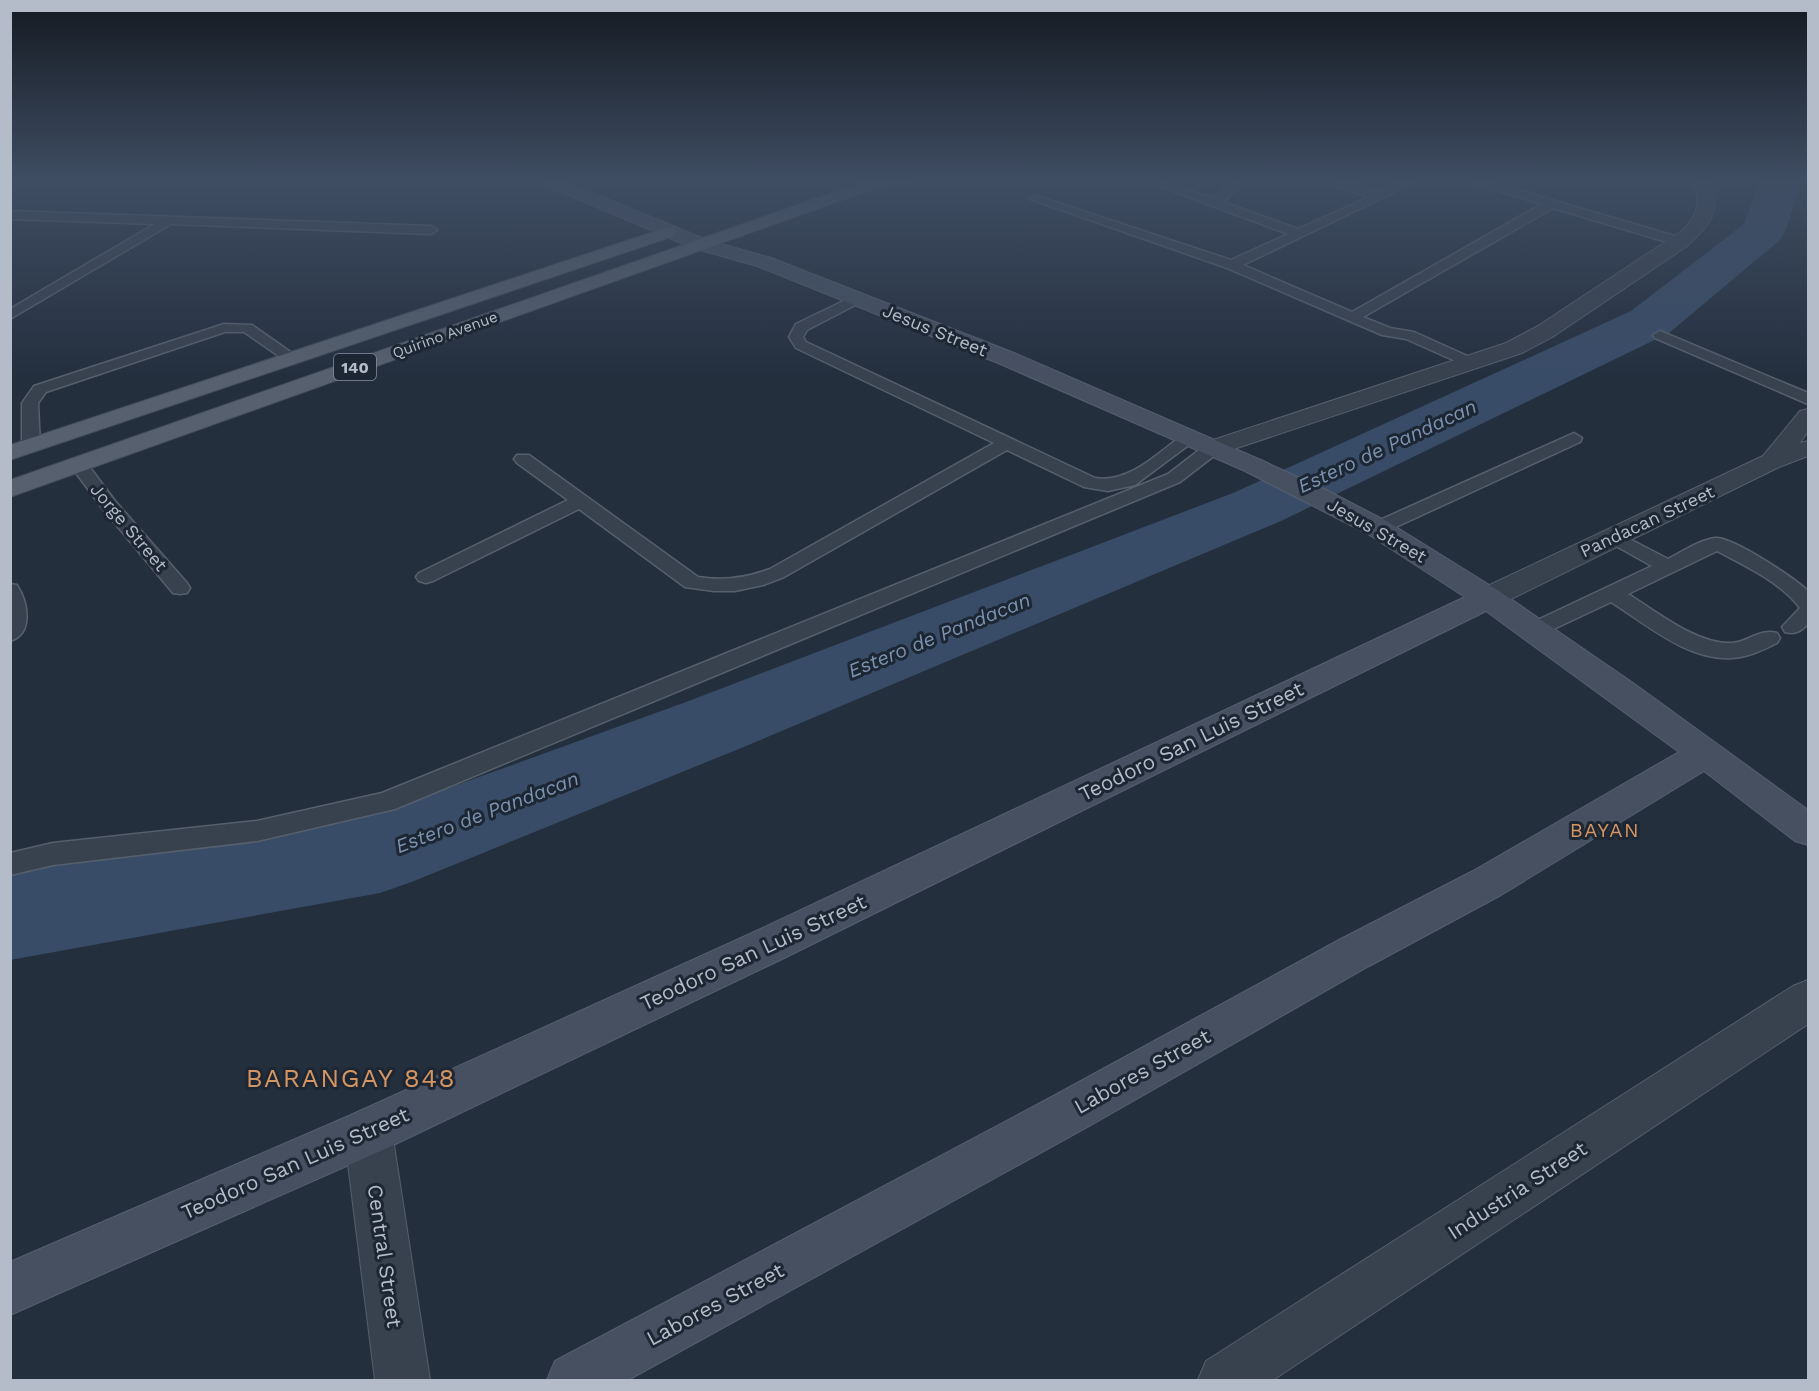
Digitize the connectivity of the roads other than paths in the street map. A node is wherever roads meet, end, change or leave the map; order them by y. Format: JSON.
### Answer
{"nodes":[{"id":1,"x":125,"y":246,"type":"edge"},
{"id":2,"x":625,"y":246,"type":"edge"},
{"id":3,"x":675,"y":246,"type":"edge"},
{"id":4,"x":728,"y":246,"type":"edge"},
{"id":5,"x":1175,"y":246,"type":"edge"},
{"id":6,"x":1271,"y":246,"type":"edge"},
{"id":7,"x":1477,"y":246,"type":"edge"},
{"id":8,"x":1677,"y":246,"type":"edge"},
{"id":9,"x":1232,"y":265,"type":"junction"},
{"id":10,"x":856,"y":299,"type":"junction"},
{"id":11,"x":10,"y":315,"type":"edge"},
{"id":12,"x":1354,"y":316,"type":"junction"},
{"id":13,"x":1660,"y":335,"type":"dead end"},
{"id":14,"x":318,"y":349,"type":"junction"},
{"id":15,"x":291,"y":358,"type":"junction"},
{"id":16,"x":1459,"y":365,"type":"junction"},
{"id":17,"x":344,"y":371,"type":"junction"},
{"id":18,"x":1809,"y":399,"type":"edge"},
{"id":19,"x":1809,"y":416,"type":"edge"},
{"id":20,"x":1190,"y":438,"type":"junction"},
{"id":21,"x":1574,"y":438,"type":"dead end"},
{"id":22,"x":1005,"y":444,"type":"junction"},
{"id":23,"x":1212,"y":448,"type":"junction"},
{"id":24,"x":1809,"y":448,"type":"edge"},
{"id":25,"x":21,"y":450,"type":"edge"},
{"id":26,"x":523,"y":459,"type":"dead end"},
{"id":27,"x":1770,"y":462,"type":"junction"},
{"id":28,"x":79,"y":465,"type":"junction"},
{"id":29,"x":11,"y":488,"type":"edge"},
{"id":30,"x":580,"y":501,"type":"junction"},
{"id":31,"x":1378,"y":528,"type":"junction"},
{"id":32,"x":1614,"y":537,"type":"junction"},
{"id":33,"x":1666,"y":566,"type":"junction"},
{"id":34,"x":426,"y":577,"type":"dead end"},
{"id":35,"x":180,"y":588,"type":"dead end"},
{"id":36,"x":10,"y":591,"type":"edge"},
{"id":37,"x":1612,"y":593,"type":"junction"},
{"id":38,"x":1488,"y":598,"type":"junction"},
{"id":39,"x":1809,"y":604,"type":"edge"},
{"id":40,"x":1809,"y":613,"type":"edge"},
{"id":41,"x":1792,"y":627,"type":"dead end"},
{"id":42,"x":1534,"y":630,"type":"junction"},
{"id":43,"x":10,"y":634,"type":"edge"},
{"id":44,"x":1769,"y":638,"type":"dead end"},
{"id":45,"x":1705,"y":754,"type":"junction"},
{"id":46,"x":1809,"y":830,"type":"edge"},
{"id":47,"x":10,"y":864,"type":"edge"},
{"id":48,"x":1809,"y":1000,"type":"edge"},
{"id":49,"x":368,"y":1132,"type":"junction"},
{"id":50,"x":10,"y":1289,"type":"edge"},
{"id":51,"x":403,"y":1380,"type":"edge"},
{"id":52,"x":574,"y":1380,"type":"edge"},
{"id":53,"x":1225,"y":1380,"type":"edge"}],
"edges":[{"from":1,"to":11,"type":"lane"},
{"from":2,"to":14,"type":"main road","name":"Quirino Avenue","number":"140"},
{"from":3,"to":17,"type":"main road","name":"Quirino Avenue","number":"140"},
{"from":4,"to":10,"type":"main road","name":"Jesus Street"},
{"from":5,"to":9,"type":"lane"},
{"from":6,"to":9,"type":"lane"},
{"from":7,"to":12,"type":"lane"},
{"from":8,"to":16,"type":"street"},
{"from":9,"to":12,"type":"lane"},
{"from":10,"to":20,"type":"main road","name":"Jesus Street"},
{"from":10,"to":22,"type":"lane"},
{"from":12,"to":16,"type":"lane"},
{"from":13,"to":18,"type":"lane"},
{"from":14,"to":15,"type":"main road","name":"Quirino Avenue","number":"140"},
{"from":14,"to":17,"type":"main road"},
{"from":15,"to":25,"type":"main road","name":"Quirino Avenue","number":"140"},
{"from":15,"to":25,"type":"lane"},
{"from":16,"to":23,"type":"street"},
{"from":17,"to":28,"type":"main road","name":"Quirino Avenue","number":"140"},
{"from":19,"to":27,"type":"street"},
{"from":20,"to":22,"type":"lane"},
{"from":20,"to":23,"type":"main road","name":"Jesus Street"},
{"from":21,"to":31,"type":"lane"},
{"from":22,"to":30,"type":"lane"},
{"from":23,"to":31,"type":"main road","name":"Jesus Street"},
{"from":23,"to":47,"type":"lane"},
{"from":24,"to":27,"type":"street","name":"Pandacan Street"},
{"from":26,"to":30,"type":"lane"},
{"from":27,"to":32,"type":"street","name":"Pandacan Street"},
{"from":28,"to":29,"type":"main road","name":"Quirino Avenue","number":"140"},
{"from":28,"to":35,"type":"lane","name":"Jorge Street"},
{"from":30,"to":34,"type":"lane"},
{"from":31,"to":38,"type":"main road","name":"Jesus Street"},
{"from":32,"to":33,"type":"lane"},
{"from":32,"to":38,"type":"street","name":"Pandacan Street"},
{"from":33,"to":37,"type":"lane"},
{"from":33,"to":39,"type":"lane"},
{"from":36,"to":43,"type":"lane"},
{"from":37,"to":42,"type":"lane"},
{"from":37,"to":44,"type":"lane"},
{"from":38,"to":42,"type":"main road","name":"Jesus Street"},
{"from":38,"to":49,"type":"main road","name":"Teodoro San Luis Street"},
{"from":40,"to":41,"type":"lane"},
{"from":42,"to":45,"type":"main road","name":"Jesus Street"},
{"from":45,"to":46,"type":"main road","name":"Jesus Street"},
{"from":45,"to":52,"type":"main road","name":"Labores Street"},
{"from":48,"to":53,"type":"street","name":"Industria Street"},
{"from":49,"to":50,"type":"main road","name":"Teodoro San Luis Street"},
{"from":49,"to":51,"type":"street","name":"Central Street"}]}
